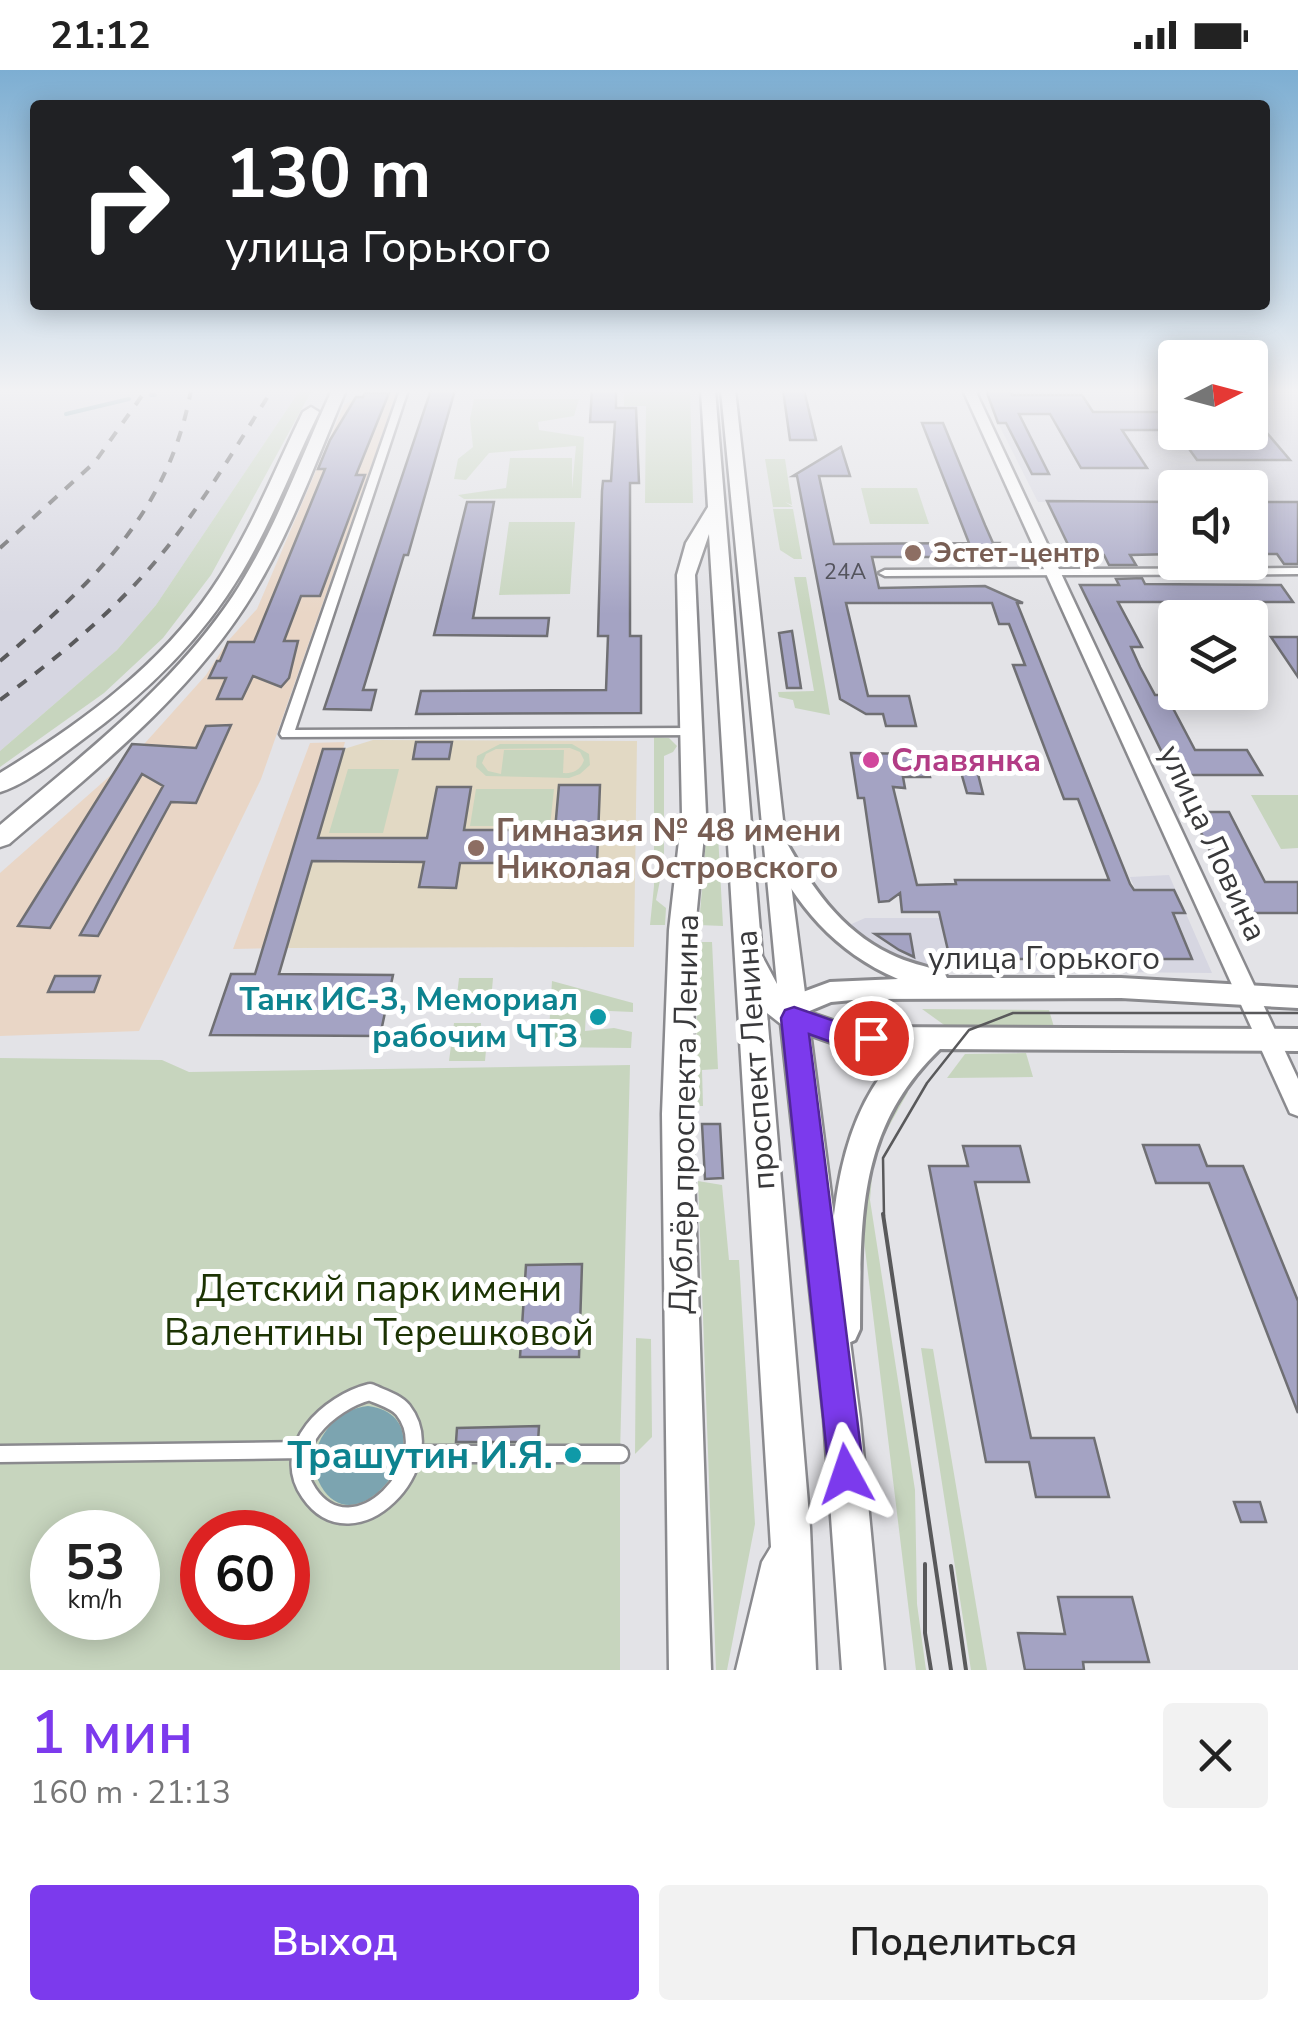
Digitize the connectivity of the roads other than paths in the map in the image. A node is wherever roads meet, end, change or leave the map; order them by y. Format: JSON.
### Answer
{"nodes":[{"id":1,"x":292,"y":465,"type":"edge"},
{"id":2,"x":302,"y":465,"type":"edge"},
{"id":3,"x":378,"y":465,"type":"edge"},
{"id":4,"x":714,"y":465,"type":"edge"},
{"id":5,"x":736,"y":465,"type":"edge"},
{"id":6,"x":1003,"y":465,"type":"edge"},
{"id":7,"x":718,"y":506,"type":"junction"},
{"id":8,"x":1298,"y":571,"type":"edge"},
{"id":9,"x":1052,"y":572,"type":"junction"},
{"id":10,"x":885,"y":573,"type":"dead end"},
{"id":11,"x":691,"y":732,"type":"junction"},
{"id":12,"x":0,"y":784,"type":"edge"},
{"id":13,"x":0,"y":838,"type":"edge"},
{"id":14,"x":773,"y":838,"type":"junction"},
{"id":15,"x":746,"y":944,"type":"junction"},
{"id":16,"x":993,"y":989,"type":"junction"},
{"id":17,"x":1249,"y":996,"type":"junction"},
{"id":18,"x":1298,"y":998,"type":"edge"},
{"id":19,"x":790,"y":1012,"type":"junction"},
{"id":20,"x":934,"y":1039,"type":"junction"},
{"id":21,"x":1268,"y":1040,"type":"junction"},
{"id":22,"x":1298,"y":1040,"type":"edge"},
{"id":23,"x":754,"y":1060,"type":"junction"},
{"id":24,"x":1298,"y":1105,"type":"edge"},
{"id":25,"x":842,"y":1419,"type":"junction"},
{"id":26,"x":304,"y":1450,"type":"junction"},
{"id":27,"x":0,"y":1454,"type":"edge"},
{"id":28,"x":414,"y":1454,"type":"junction"},
{"id":29,"x":620,"y":1454,"type":"dead end"},
{"id":30,"x":790,"y":1528,"type":"junction"},
{"id":31,"x":690,"y":1670,"type":"edge"},
{"id":32,"x":757,"y":1670,"type":"edge"},
{"id":33,"x":795,"y":1670,"type":"edge"},
{"id":34,"x":863,"y":1670,"type":"edge"}],
"edges":[{"from":1,"to":12,"type":"main road"},
{"from":2,"to":13,"type":"main road"},
{"from":3,"to":11,"type":"street"},
{"from":4,"to":7,"type":"main road","name":"проспект Ленина"},
{"from":5,"to":14,"type":"main road","name":"проспект Ленина"},
{"from":6,"to":9,"type":"street","name":"улица Ловина"},
{"from":7,"to":11,"type":"main road","name":"Дублёр проспекта Ленина"},
{"from":7,"to":15,"type":"main road","name":"проспект Ленина"},
{"from":8,"to":9,"type":"street"},
{"from":9,"to":10,"type":"street"},
{"from":9,"to":17,"type":"street","name":"улица Ловина"},
{"from":11,"to":31,"type":"main road","name":"Дублёр проспекта Ленина"},
{"from":14,"to":16,"type":"main road"},
{"from":14,"to":19,"type":"main road","name":"проспект Ленина"},
{"from":15,"to":19,"type":"main road"},
{"from":15,"to":23,"type":"main road","name":"проспект Ленина"},
{"from":16,"to":17,"type":"main road","name":"улица Горького"},
{"from":16,"to":19,"type":"main road","name":"улица Горького"},
{"from":17,"to":18,"type":"main road","name":"улица Горького"},
{"from":17,"to":21,"type":"street","name":"улица Ловина"},
{"from":19,"to":20,"type":"main road"},
{"from":19,"to":23,"type":"main road"},
{"from":19,"to":25,"type":"main road","name":"проспект Ленина"},
{"from":20,"to":21,"type":"main road"},
{"from":20,"to":25,"type":"main road"},
{"from":21,"to":22,"type":"main road"},
{"from":21,"to":24,"type":"street","name":"улица Ловина"},
{"from":23,"to":30,"type":"main road","name":"проспект Ленина"},
{"from":25,"to":34,"type":"main road","name":"проспект Ленина"},
{"from":26,"to":27,"type":"street"},
{"from":26,"to":28,"type":"street"},
{"from":26,"to":28,"type":"street"},
{"from":28,"to":29,"type":"street"},
{"from":30,"to":32,"type":"main road"},
{"from":30,"to":33,"type":"main road","name":"проспект Ленина"}]}
